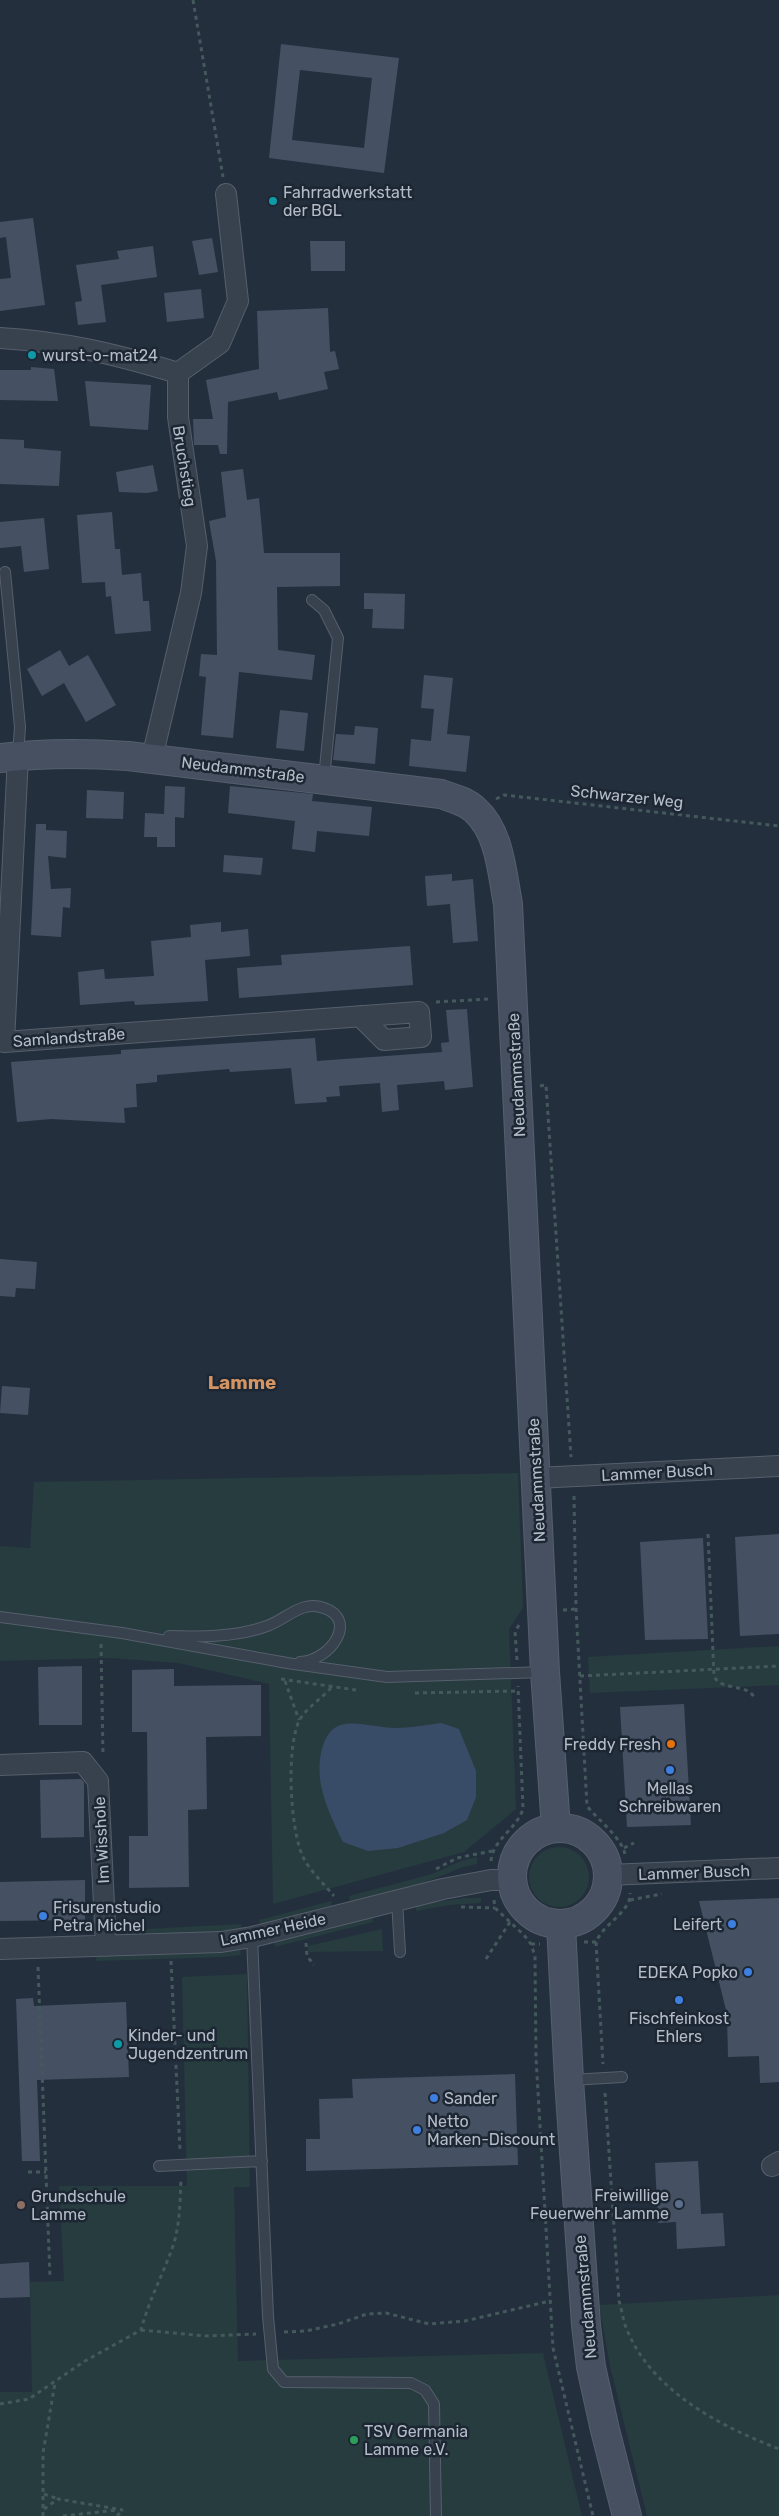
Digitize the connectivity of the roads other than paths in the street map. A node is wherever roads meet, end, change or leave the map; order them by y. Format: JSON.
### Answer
{"nodes":[{"id":1,"x":226,"y":194,"type":"road end"},
{"id":2,"x":0,"y":338,"type":"edge"},
{"id":3,"x":178,"y":373,"type":"junction"},
{"id":4,"x":5,"y":572,"type":"dead end"},
{"id":5,"x":312,"y":600,"type":"dead end"},
{"id":6,"x":9,"y":757,"type":"edge"},
{"id":7,"x":152,"y":758,"type":"junction"},
{"id":8,"x":324,"y":779,"type":"junction"},
{"id":9,"x":419,"y":1012,"type":"road end"},
{"id":10,"x":779,"y":1466,"type":"edge"},
{"id":11,"x":536,"y":1478,"type":"junction"},
{"id":12,"x":0,"y":1617,"type":"edge"},
{"id":13,"x":122,"y":1633,"type":"junction"},
{"id":14,"x":287,"y":1663,"type":"junction"},
{"id":15,"x":546,"y":1672,"type":"junction"},
{"id":16,"x":0,"y":1765,"type":"edge"},
{"id":17,"x":556,"y":1828,"type":"junction"},
{"id":18,"x":779,"y":1868,"type":"edge"},
{"id":19,"x":608,"y":1876,"type":"junction"},
{"id":20,"x":502,"y":1880,"type":"junction"},
{"id":21,"x":397,"y":1900,"type":"junction"},
{"id":22,"x":562,"y":1925,"type":"junction"},
{"id":23,"x":252,"y":1937,"type":"junction"},
{"id":24,"x":106,"y":1946,"type":"junction"},
{"id":25,"x":0,"y":1950,"type":"edge"},
{"id":26,"x":400,"y":1952,"type":"dead end"},
{"id":27,"x":622,"y":2077,"type":"dead end"},
{"id":28,"x":569,"y":2080,"type":"junction"},
{"id":29,"x":262,"y":2161,"type":"junction"},
{"id":30,"x":159,"y":2166,"type":"dead end"},
{"id":31,"x":436,"y":2516,"type":"edge"},
{"id":32,"x":627,"y":2516,"type":"edge"}],
"edges":[{"from":1,"to":3,"type":"street"},
{"from":2,"to":3,"type":"street"},
{"from":3,"to":7,"type":"street","name":"Bruchstieg"},
{"from":4,"to":6,"type":"lane"},
{"from":5,"to":8,"type":"lane"},
{"from":6,"to":7,"type":"main road","name":"Neudammstraße"},
{"from":6,"to":9,"type":"street","name":"Samlandstraße"},
{"from":7,"to":8,"type":"main road","name":"Neudammstraße"},
{"from":8,"to":11,"type":"main road","name":"Neudammstraße"},
{"from":10,"to":11,"type":"street","name":"Lammer Busch"},
{"from":11,"to":15,"type":"main road","name":"Neudammstraße"},
{"from":12,"to":13,"type":"lane"},
{"from":13,"to":14,"type":"lane"},
{"from":13,"to":14,"type":"lane"},
{"from":14,"to":15,"type":"lane"},
{"from":15,"to":17,"type":"main road","name":"Neudammstraße"},
{"from":16,"to":24,"type":"street","name":"Im Wisshole"},
{"from":17,"to":19,"type":"main road"},
{"from":17,"to":20,"type":"main road"},
{"from":18,"to":19,"type":"street","name":"Lammer Busch"},
{"from":19,"to":22,"type":"main road"},
{"from":20,"to":21,"type":"street","name":"Lammer Heide"},
{"from":20,"to":22,"type":"main road"},
{"from":21,"to":23,"type":"street","name":"Lammer Heide"},
{"from":21,"to":26,"type":"lane"},
{"from":22,"to":28,"type":"main road","name":"Neudammstraße"},
{"from":23,"to":24,"type":"street","name":"Lammer Heide"},
{"from":23,"to":29,"type":"lane"},
{"from":24,"to":25,"type":"street","name":"Lammer Heide"},
{"from":27,"to":28,"type":"lane"},
{"from":28,"to":32,"type":"main road","name":"Neudammstraße"},
{"from":29,"to":30,"type":"lane"},
{"from":29,"to":31,"type":"lane"}]}
